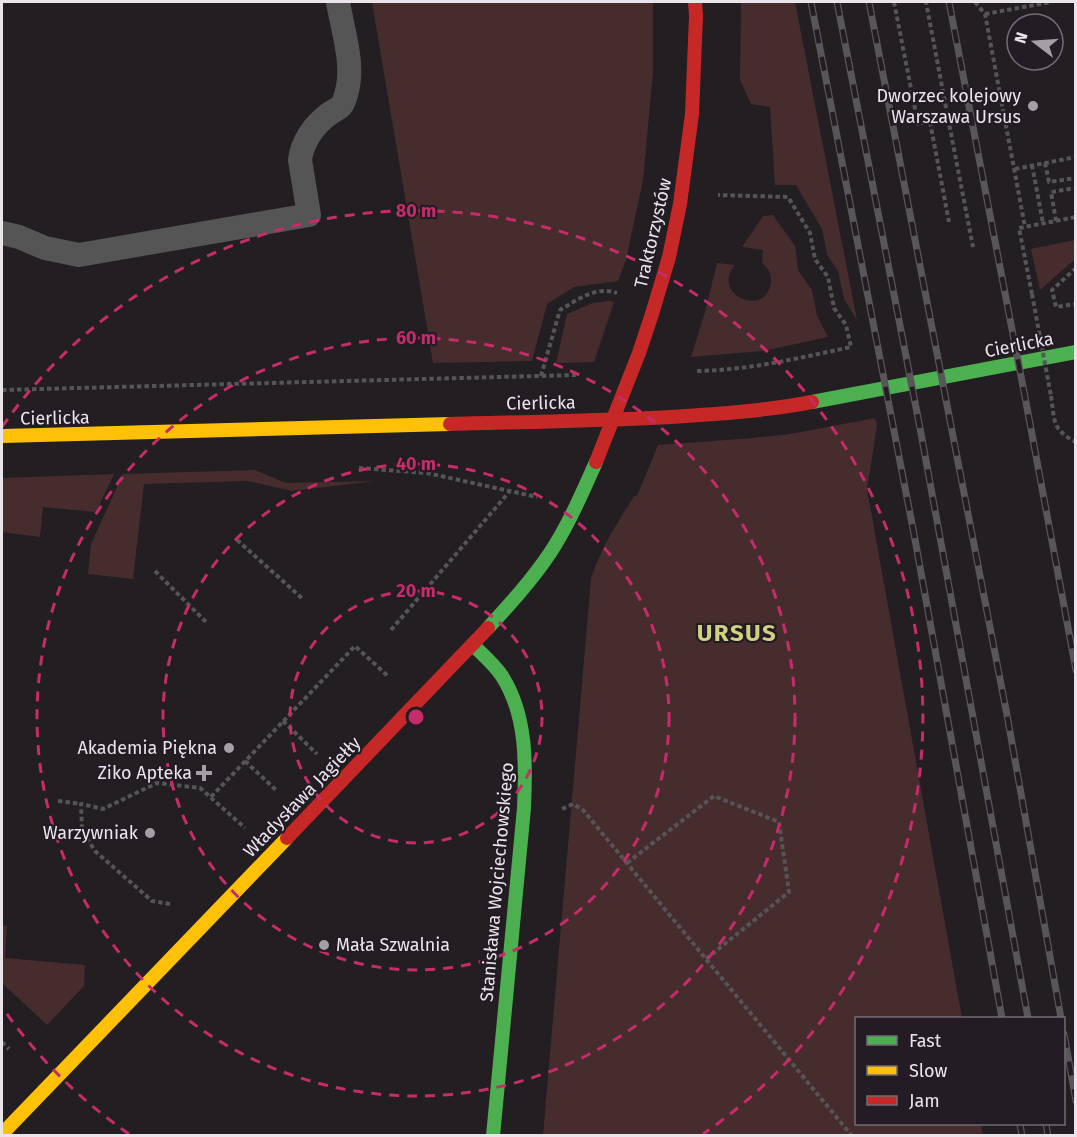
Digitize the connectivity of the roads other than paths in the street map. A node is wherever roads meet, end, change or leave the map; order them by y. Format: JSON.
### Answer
{"nodes":[{"id":1,"x":338,"y":2,"type":"edge"},
{"id":2,"x":695,"y":2,"type":"edge"},
{"id":3,"x":2,"y":233,"type":"edge"},
{"id":4,"x":1076,"y":352,"type":"edge"},
{"id":5,"x":2,"y":436,"type":"edge"},
{"id":6,"x":596,"y":462,"type":"joint"},
{"id":7,"x":473,"y":645,"type":"junction"},
{"id":8,"x":2,"y":1134,"type":"edge"},
{"id":9,"x":493,"y":1136,"type":"edge"}],
"edges":[{"from":1,"to":3,"type":"lane"},
{"from":2,"to":6,"type":"street","name":"Traktorzystów","bridge":true},
{"from":4,"to":5,"type":"street","name":"Cierlicka"},
{"from":6,"to":7,"type":"street","name":"Władysława Jagiełły"},
{"from":7,"to":8,"type":"street","name":"Władysława Jagiełły"},
{"from":7,"to":9,"type":"street","name":"Stanisława Wojciechowskiego"}]}
